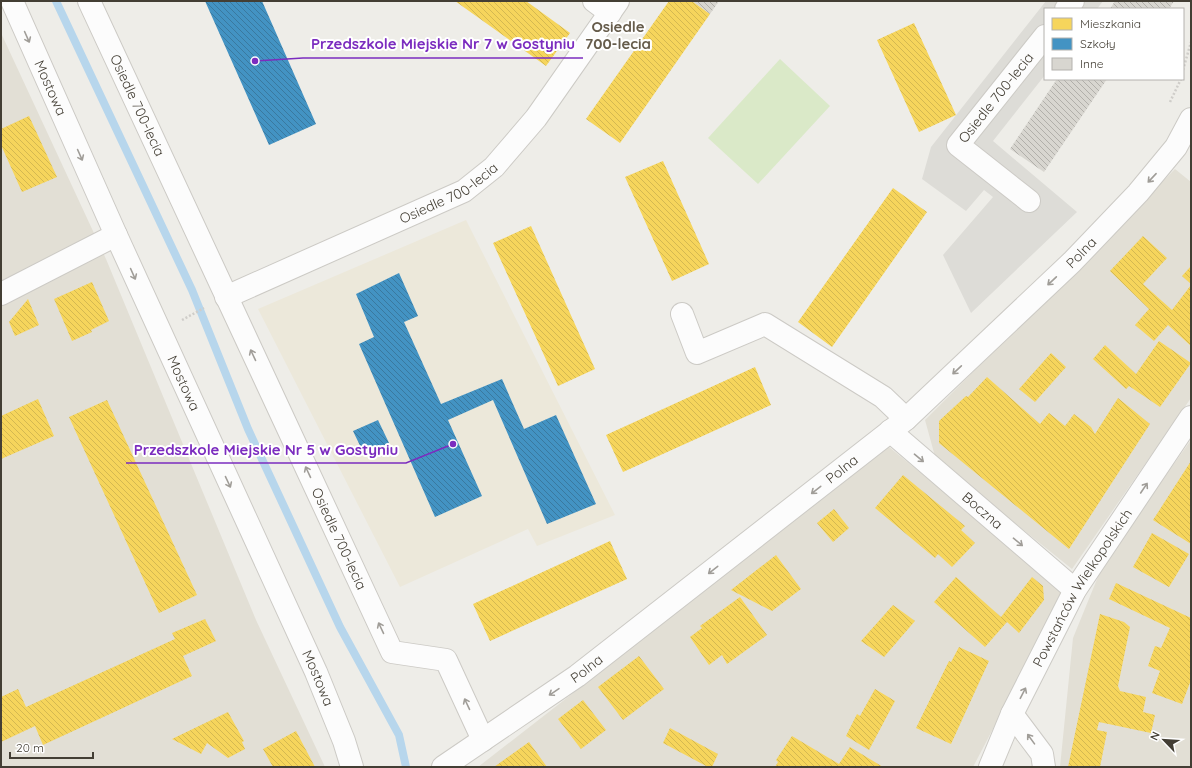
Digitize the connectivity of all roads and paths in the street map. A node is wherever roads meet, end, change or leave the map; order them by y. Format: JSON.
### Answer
{"nodes":[{"id":1,"x":12,"y":1,"type":"edge"},
{"id":2,"x":88,"y":1,"type":"edge"},
{"id":3,"x":607,"y":5,"type":"edge"},
{"id":4,"x":1044,"y":37,"type":"edge"},
{"id":5,"x":1191,"y":42,"type":"edge"},
{"id":6,"x":1184,"y":66,"type":"edge"},
{"id":7,"x":1191,"y":119,"type":"edge"},
{"id":8,"x":1184,"y":152,"type":"edge"},
{"id":9,"x":1029,"y":201,"type":"dead end"},
{"id":10,"x":116,"y":235,"type":"junction"},
{"id":11,"x":1,"y":294,"type":"edge"},
{"id":12,"x":218,"y":301,"type":"junction"},
{"id":13,"x":682,"y":314,"type":"dead end"},
{"id":14,"x":183,"y":319,"type":"dead end"},
{"id":15,"x":1191,"y":417,"type":"edge"},
{"id":16,"x":898,"y":425,"type":"junction"},
{"id":17,"x":1075,"y":590,"type":"junction"},
{"id":18,"x":1012,"y":714,"type":"junction"},
{"id":19,"x":483,"y":740,"type":"junction"},
{"id":20,"x":352,"y":767,"type":"edge"},
{"id":21,"x":443,"y":767,"type":"edge"},
{"id":22,"x":990,"y":767,"type":"edge"},
{"id":23,"x":1044,"y":767,"type":"edge"}],
"edges":[{"from":1,"to":10,"type":"street","name":"Mostowa","one_way":true},
{"from":2,"to":12,"type":"street","name":"Osiedle 700-lecia"},
{"from":3,"to":12,"type":"street","name":"Osiedle 700-lecia"},
{"from":4,"to":9,"type":"street","name":"Osiedle 700-lecia"},
{"from":5,"to":6,"type":"path"},
{"from":7,"to":8,"type":"street","name":"Polna"},
{"from":8,"to":16,"type":"street","name":"Polna","one_way":true},
{"from":10,"to":11,"type":"street"},
{"from":10,"to":20,"type":"street","name":"Mostowa","one_way":true},
{"from":12,"to":14,"type":"path"},
{"from":19,"to":12,"type":"street","name":"Osiedle 700-lecia","one_way":true},
{"from":13,"to":16,"type":"street","name":"Boczna"},
{"from":17,"to":15,"type":"street","name":"Powstańców Wielkopolskich","one_way":true},
{"from":16,"to":17,"type":"street","name":"Boczna","one_way":true},
{"from":16,"to":19,"type":"street","name":"Polna","one_way":true},
{"from":18,"to":17,"type":"street","name":"Powstańców Wielkopolskich","one_way":true},
{"from":18,"to":22,"type":"street","name":"Powstańców Wielkopolskich"},
{"from":23,"to":18,"type":"street","one_way":true},
{"from":19,"to":21,"type":"street","name":"Polna"}]}
